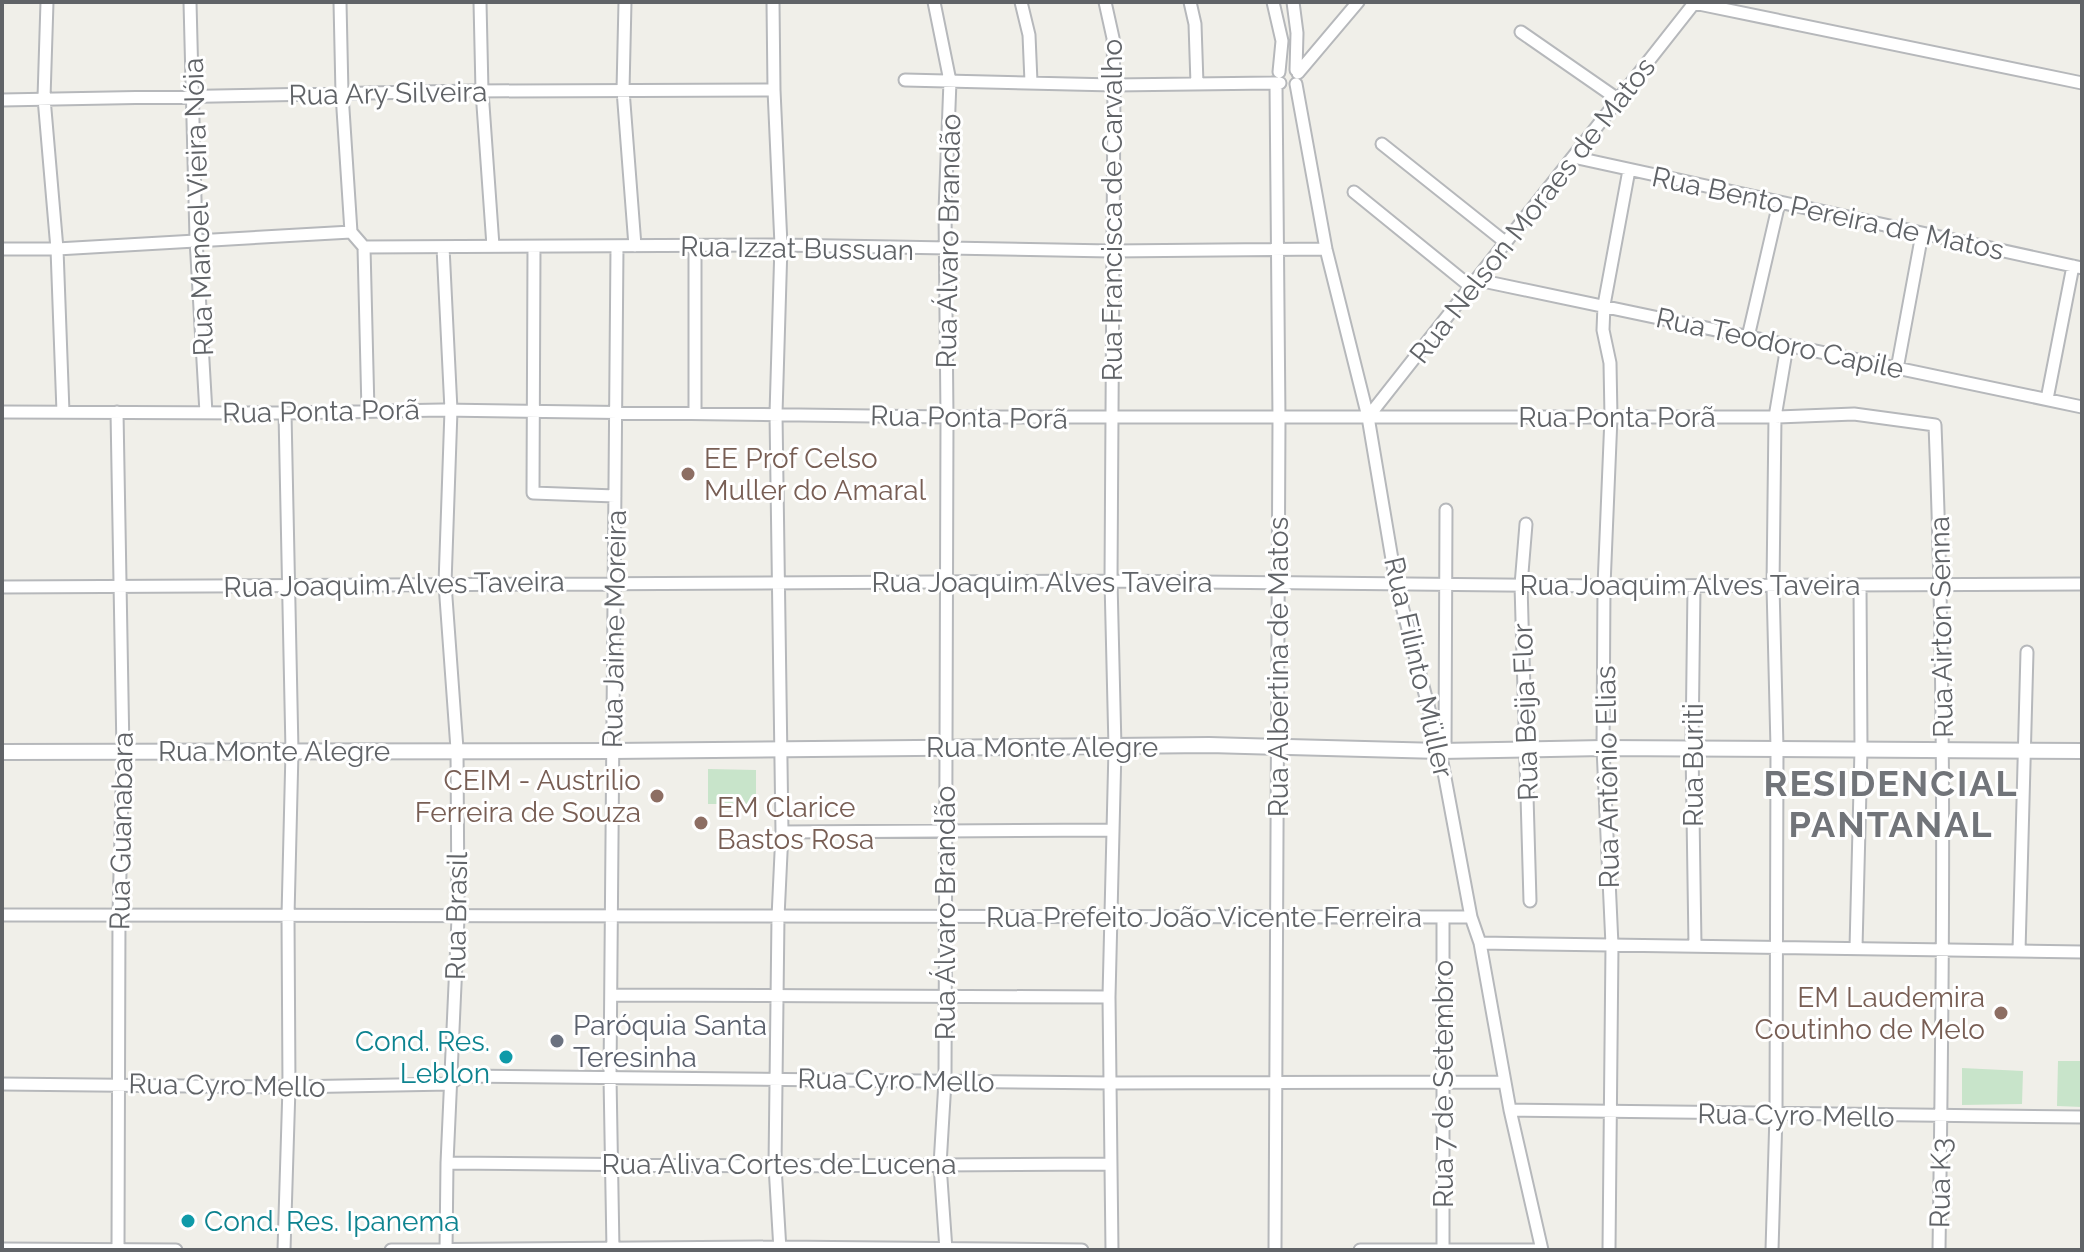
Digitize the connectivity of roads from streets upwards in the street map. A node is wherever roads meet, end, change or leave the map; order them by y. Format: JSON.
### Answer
{"nodes":[{"id":1,"x":47,"y":2,"type":"edge"},
{"id":2,"x":190,"y":2,"type":"edge"},
{"id":3,"x":340,"y":2,"type":"edge"},
{"id":4,"x":480,"y":2,"type":"edge"},
{"id":5,"x":625,"y":2,"type":"edge"},
{"id":6,"x":773,"y":2,"type":"edge"},
{"id":7,"x":934,"y":2,"type":"edge"},
{"id":8,"x":1021,"y":2,"type":"edge"},
{"id":9,"x":1105,"y":2,"type":"edge"},
{"id":10,"x":1190,"y":2,"type":"edge"},
{"id":11,"x":1273,"y":2,"type":"edge"},
{"id":12,"x":1293,"y":2,"type":"edge"},
{"id":13,"x":1358,"y":2,"type":"edge"},
{"id":14,"x":1694,"y":2,"type":"edge"},
{"id":15,"x":1521,"y":32,"type":"dead end"},
{"id":16,"x":1296,"y":76,"type":"junction"},
{"id":17,"x":905,"y":80,"type":"dead end"},
{"id":18,"x":1278,"y":80,"type":"junction"},
{"id":19,"x":950,"y":81,"type":"junction"},
{"id":20,"x":1031,"y":82,"type":"junction"},
{"id":21,"x":2082,"y":83,"type":"edge"},
{"id":22,"x":1197,"y":84,"type":"junction"},
{"id":23,"x":1114,"y":85,"type":"junction"},
{"id":24,"x":623,"y":90,"type":"junction"},
{"id":25,"x":774,"y":90,"type":"junction"},
{"id":26,"x":482,"y":91,"type":"junction"},
{"id":27,"x":342,"y":94,"type":"junction"},
{"id":28,"x":193,"y":96,"type":"junction"},
{"id":29,"x":44,"y":98,"type":"junction"},
{"id":30,"x":2,"y":100,"type":"edge"},
{"id":31,"x":1619,"y":100,"type":"junction"},
{"id":32,"x":1382,"y":144,"type":"dead end"},
{"id":33,"x":1573,"y":157,"type":"junction"},
{"id":34,"x":1629,"y":170,"type":"junction"},
{"id":35,"x":1354,"y":192,"type":"dead end"},
{"id":36,"x":1779,"y":203,"type":"junction"},
{"id":37,"x":351,"y":232,"type":"junction"},
{"id":38,"x":1922,"y":234,"type":"junction"},
{"id":39,"x":196,"y":239,"type":"junction"},
{"id":40,"x":1505,"y":242,"type":"junction"},
{"id":41,"x":781,"y":245,"type":"junction"},
{"id":42,"x":493,"y":246,"type":"junction"},
{"id":43,"x":635,"y":246,"type":"junction"},
{"id":44,"x":695,"y":246,"type":"junction"},
{"id":45,"x":364,"y":247,"type":"junction"},
{"id":46,"x":443,"y":247,"type":"junction"},
{"id":47,"x":534,"y":247,"type":"junction"},
{"id":48,"x":617,"y":247,"type":"junction"},
{"id":49,"x":2,"y":249,"type":"edge"},
{"id":50,"x":57,"y":249,"type":"junction"},
{"id":51,"x":945,"y":249,"type":"junction"},
{"id":52,"x":1326,"y":249,"type":"junction"},
{"id":53,"x":1111,"y":251,"type":"junction"},
{"id":54,"x":1277,"y":251,"type":"junction"},
{"id":55,"x":2077,"y":267,"type":"edge"},
{"id":56,"x":1475,"y":283,"type":"junction"},
{"id":57,"x":1604,"y":305,"type":"junction"},
{"id":58,"x":1748,"y":337,"type":"junction"},
{"id":59,"x":1787,"y":346,"type":"junction"},
{"id":60,"x":1897,"y":369,"type":"junction"},
{"id":61,"x":2047,"y":399,"type":"junction"},
{"id":62,"x":2082,"y":407,"type":"edge"},
{"id":63,"x":451,"y":410,"type":"junction"},
{"id":64,"x":368,"y":411,"type":"junction"},
{"id":65,"x":533,"y":411,"type":"junction"},
{"id":66,"x":614,"y":411,"type":"junction"},
{"id":67,"x":695,"y":411,"type":"junction"},
{"id":68,"x":2,"y":412,"type":"edge"},
{"id":69,"x":63,"y":412,"type":"junction"},
{"id":70,"x":117,"y":412,"type":"junction"},
{"id":71,"x":206,"y":413,"type":"junction"},
{"id":72,"x":285,"y":413,"type":"junction"},
{"id":73,"x":776,"y":414,"type":"junction"},
{"id":74,"x":947,"y":417,"type":"junction"},
{"id":75,"x":1368,"y":417,"type":"junction"},
{"id":76,"x":1611,"y":417,"type":"junction"},
{"id":77,"x":1775,"y":417,"type":"junction"},
{"id":78,"x":1114,"y":418,"type":"junction"},
{"id":79,"x":1279,"y":419,"type":"junction"},
{"id":80,"x":1935,"y":425,"type":"joint"},
{"id":81,"x":615,"y":496,"type":"junction"},
{"id":82,"x":1446,"y":510,"type":"dead end"},
{"id":83,"x":1526,"y":524,"type":"dead end"},
{"id":84,"x":1111,"y":581,"type":"junction"},
{"id":85,"x":614,"y":582,"type":"junction"},
{"id":86,"x":1278,"y":582,"type":"junction"},
{"id":87,"x":779,"y":583,"type":"junction"},
{"id":88,"x":947,"y":583,"type":"junction"},
{"id":89,"x":1396,"y":583,"type":"junction"},
{"id":90,"x":445,"y":584,"type":"junction"},
{"id":91,"x":1445,"y":584,"type":"junction"},
{"id":92,"x":1941,"y":584,"type":"junction"},
{"id":93,"x":2082,"y":584,"type":"edge"},
{"id":94,"x":1521,"y":585,"type":"junction"},
{"id":95,"x":1860,"y":585,"type":"junction"},
{"id":96,"x":121,"y":586,"type":"junction"},
{"id":97,"x":288,"y":586,"type":"junction"},
{"id":98,"x":1604,"y":586,"type":"junction"},
{"id":99,"x":1694,"y":586,"type":"junction"},
{"id":100,"x":1773,"y":586,"type":"junction"},
{"id":101,"x":2,"y":587,"type":"edge"},
{"id":102,"x":2027,"y":652,"type":"dead end"},
{"id":103,"x":1277,"y":747,"type":"junction"},
{"id":104,"x":945,"y":748,"type":"junction"},
{"id":105,"x":1115,"y":748,"type":"junction"},
{"id":106,"x":1526,"y":748,"type":"junction"},
{"id":107,"x":1603,"y":748,"type":"junction"},
{"id":108,"x":1692,"y":748,"type":"junction"},
{"id":109,"x":1777,"y":748,"type":"junction"},
{"id":110,"x":457,"y":749,"type":"junction"},
{"id":111,"x":780,"y":749,"type":"junction"},
{"id":112,"x":1861,"y":749,"type":"junction"},
{"id":113,"x":1944,"y":749,"type":"junction"},
{"id":114,"x":2027,"y":750,"type":"junction"},
{"id":115,"x":292,"y":751,"type":"junction"},
{"id":116,"x":612,"y":751,"type":"junction"},
{"id":117,"x":1442,"y":751,"type":"junction"},
{"id":118,"x":2082,"y":751,"type":"edge"},
{"id":119,"x":2,"y":752,"type":"edge"},
{"id":120,"x":123,"y":752,"type":"junction"},
{"id":121,"x":944,"y":830,"type":"junction"},
{"id":122,"x":1111,"y":830,"type":"junction"},
{"id":123,"x":782,"y":832,"type":"junction"},
{"id":124,"x":1530,"y":901,"type":"dead end"},
{"id":125,"x":119,"y":914,"type":"junction"},
{"id":126,"x":2,"y":915,"type":"edge"},
{"id":127,"x":288,"y":916,"type":"junction"},
{"id":128,"x":613,"y":916,"type":"junction"},
{"id":129,"x":946,"y":916,"type":"junction"},
{"id":130,"x":1111,"y":916,"type":"junction"},
{"id":131,"x":778,"y":917,"type":"junction"},
{"id":132,"x":1277,"y":917,"type":"junction"},
{"id":133,"x":1471,"y":917,"type":"junction"},
{"id":134,"x":458,"y":918,"type":"junction"},
{"id":135,"x":1443,"y":918,"type":"junction"},
{"id":136,"x":1480,"y":943,"type":"junction"},
{"id":137,"x":1612,"y":945,"type":"junction"},
{"id":138,"x":1695,"y":945,"type":"junction"},
{"id":139,"x":1777,"y":947,"type":"junction"},
{"id":140,"x":1856,"y":948,"type":"junction"},
{"id":141,"x":1944,"y":948,"type":"junction"},
{"id":142,"x":2019,"y":951,"type":"junction"},
{"id":143,"x":2082,"y":952,"type":"edge"},
{"id":144,"x":613,"y":995,"type":"junction"},
{"id":145,"x":777,"y":996,"type":"junction"},
{"id":146,"x":1109,"y":997,"type":"junction"},
{"id":147,"x":944,"y":998,"type":"junction"},
{"id":148,"x":610,"y":1077,"type":"junction"},
{"id":149,"x":777,"y":1078,"type":"junction"},
{"id":150,"x":945,"y":1081,"type":"junction"},
{"id":151,"x":1275,"y":1082,"type":"junction"},
{"id":152,"x":1505,"y":1082,"type":"junction"},
{"id":153,"x":1111,"y":1083,"type":"junction"},
{"id":154,"x":1442,"y":1083,"type":"junction"},
{"id":155,"x":2,"y":1084,"type":"edge"},
{"id":156,"x":119,"y":1084,"type":"junction"},
{"id":157,"x":450,"y":1084,"type":"junction"},
{"id":158,"x":289,"y":1087,"type":"junction"},
{"id":159,"x":1510,"y":1110,"type":"junction"},
{"id":160,"x":1610,"y":1113,"type":"junction"},
{"id":161,"x":1776,"y":1114,"type":"junction"},
{"id":162,"x":1941,"y":1116,"type":"junction"},
{"id":163,"x":2082,"y":1117,"type":"edge"},
{"id":164,"x":447,"y":1163,"type":"junction"},
{"id":165,"x":612,"y":1164,"type":"junction"},
{"id":166,"x":1111,"y":1164,"type":"junction"},
{"id":167,"x":940,"y":1165,"type":"junction"},
{"id":168,"x":775,"y":1166,"type":"junction"},
{"id":169,"x":2,"y":1249,"type":"edge"},
{"id":170,"x":118,"y":1249,"type":"edge"},
{"id":171,"x":446,"y":1249,"type":"edge"},
{"id":172,"x":613,"y":1249,"type":"edge"},
{"id":173,"x":780,"y":1249,"type":"edge"},
{"id":174,"x":946,"y":1249,"type":"edge"},
{"id":175,"x":176,"y":1250,"type":"edge"},
{"id":176,"x":284,"y":1250,"type":"edge"},
{"id":177,"x":391,"y":1250,"type":"edge"},
{"id":178,"x":1082,"y":1250,"type":"edge"},
{"id":179,"x":1112,"y":1250,"type":"edge"},
{"id":180,"x":1275,"y":1250,"type":"edge"},
{"id":181,"x":1360,"y":1250,"type":"edge"},
{"id":182,"x":1443,"y":1250,"type":"edge"},
{"id":183,"x":1542,"y":1250,"type":"edge"},
{"id":184,"x":1609,"y":1250,"type":"edge"},
{"id":185,"x":1772,"y":1250,"type":"edge"},
{"id":186,"x":1939,"y":1250,"type":"edge"}],
"edges":[{"from":1,"to":29,"type":"street"},
{"from":2,"to":28,"type":"street","name":"Rua Manoel Vieira Nóia"},
{"from":3,"to":27,"type":"street"},
{"from":4,"to":26,"type":"street"},
{"from":5,"to":24,"type":"street"},
{"from":6,"to":25,"type":"street"},
{"from":7,"to":19,"type":"street","name":"Rua Álvaro Brandão"},
{"from":8,"to":20,"type":"street"},
{"from":9,"to":23,"type":"street","name":"Rua Francisca de Carvalho"},
{"from":10,"to":22,"type":"street"},
{"from":11,"to":18,"type":"street","name":"Rua Albertina de Matos"},
{"from":12,"to":16,"type":"street","name":"Rua Filinto Müller"},
{"from":13,"to":16,"type":"street"},
{"from":14,"to":21,"type":"street"},
{"from":14,"to":31,"type":"street","name":"Rua Nelson Moraes de Matos"},
{"from":15,"to":31,"type":"street"},
{"from":16,"to":18,"type":"street"},
{"from":16,"to":18,"type":"street"},
{"from":16,"to":52,"type":"street","name":"Rua Filinto Müller"},
{"from":17,"to":19,"type":"street"},
{"from":18,"to":22,"type":"street"},
{"from":18,"to":54,"type":"street","name":"Rua Albertina de Matos"},
{"from":19,"to":20,"type":"street"},
{"from":19,"to":51,"type":"street","name":"Rua Álvaro Brandão"},
{"from":20,"to":23,"type":"street"},
{"from":22,"to":23,"type":"street"},
{"from":23,"to":53,"type":"street","name":"Rua Francisca de Carvalho"},
{"from":24,"to":25,"type":"street","name":"Rua Ary Silveira"},
{"from":24,"to":26,"type":"street","name":"Rua Ary Silveira"},
{"from":24,"to":43,"type":"street"},
{"from":25,"to":41,"type":"street"},
{"from":26,"to":27,"type":"street","name":"Rua Ary Silveira"},
{"from":26,"to":42,"type":"street"},
{"from":27,"to":28,"type":"street","name":"Rua Ary Silveira"},
{"from":27,"to":37,"type":"street"},
{"from":28,"to":29,"type":"street","name":"Rua Ary Silveira"},
{"from":28,"to":39,"type":"street","name":"Rua Manoel Vieira Nóia"},
{"from":29,"to":30,"type":"street","name":"Rua Ary Silveira"},
{"from":29,"to":50,"type":"street"},
{"from":31,"to":33,"type":"street","name":"Rua Nelson Moraes de Matos"},
{"from":32,"to":40,"type":"street"},
{"from":33,"to":34,"type":"street","name":"Rua Bento Pereira de Matos"},
{"from":33,"to":40,"type":"street","name":"Rua Nelson Moraes de Matos"},
{"from":34,"to":36,"type":"street","name":"Rua Bento Pereira de Matos"},
{"from":34,"to":57,"type":"street","name":"Rua Antônio Elias"},
{"from":35,"to":56,"type":"street"},
{"from":36,"to":38,"type":"street","name":"Rua Bento Pereira de Matos"},
{"from":36,"to":58,"type":"street"},
{"from":37,"to":39,"type":"street"},
{"from":37,"to":45,"type":"street"},
{"from":38,"to":55,"type":"street","name":"Rua Bento Pereira de Matos"},
{"from":38,"to":60,"type":"street"},
{"from":39,"to":50,"type":"street"},
{"from":39,"to":71,"type":"street","name":"Rua Manoel Vieira Nóia"},
{"from":40,"to":56,"type":"street","name":"Rua Nelson Moraes de Matos"},
{"from":41,"to":44,"type":"street","name":"Rua Izzat Bussuan"},
{"from":41,"to":51,"type":"street","name":"Rua Izzat Bussuan"},
{"from":41,"to":73,"type":"street"},
{"from":42,"to":46,"type":"street","name":"Rua Izzat Bussuan"},
{"from":42,"to":47,"type":"street","name":"Rua Izzat Bussuan"},
{"from":43,"to":44,"type":"street","name":"Rua Izzat Bussuan"},
{"from":43,"to":48,"type":"street","name":"Rua Izzat Bussuan"},
{"from":44,"to":67,"type":"street"},
{"from":45,"to":46,"type":"street","name":"Rua Izzat Bussuan"},
{"from":45,"to":64,"type":"street"},
{"from":46,"to":63,"type":"street","name":"Rua Brasil"},
{"from":47,"to":48,"type":"street","name":"Rua Izzat Bussuan"},
{"from":47,"to":65,"type":"street"},
{"from":48,"to":66,"type":"street","name":"Rua Jaime Moreira"},
{"from":49,"to":50,"type":"street"},
{"from":50,"to":69,"type":"street"},
{"from":51,"to":53,"type":"street","name":"Rua Izzat Bussuan"},
{"from":51,"to":74,"type":"street","name":"Rua Álvaro Brandão"},
{"from":52,"to":54,"type":"street","name":"Rua Izzat Bussuan"},
{"from":52,"to":75,"type":"street","name":"Rua Filinto Müller"},
{"from":53,"to":54,"type":"street","name":"Rua Izzat Bussuan"},
{"from":53,"to":78,"type":"street","name":"Rua Francisca de Carvalho"},
{"from":54,"to":79,"type":"street","name":"Rua Albertina de Matos"},
{"from":55,"to":61,"type":"street"},
{"from":56,"to":57,"type":"street","name":"Rua Teodoro Capile"},
{"from":56,"to":75,"type":"street","name":"Rua Nelson Moraes de Matos"},
{"from":57,"to":58,"type":"street","name":"Rua Teodoro Capile"},
{"from":57,"to":76,"type":"street","name":"Rua Antônio Elias"},
{"from":58,"to":59,"type":"street","name":"Rua Teodoro Capile"},
{"from":59,"to":60,"type":"street","name":"Rua Teodoro Capile"},
{"from":59,"to":77,"type":"street"},
{"from":60,"to":61,"type":"street","name":"Rua Teodoro Capile"},
{"from":61,"to":62,"type":"street","name":"Rua Teodoro Capile"},
{"from":63,"to":64,"type":"street","name":"Rua Ponta Porã"},
{"from":63,"to":65,"type":"street","name":"Rua Ponta Porã"},
{"from":63,"to":90,"type":"street","name":"Rua Brasil"},
{"from":64,"to":72,"type":"street","name":"Rua Ponta Porã"},
{"from":65,"to":66,"type":"street","name":"Rua Ponta Porã"},
{"from":65,"to":81,"type":"street"},
{"from":66,"to":67,"type":"street","name":"Rua Ponta Porã"},
{"from":66,"to":81,"type":"street","name":"Rua Jaime Moreira"},
{"from":67,"to":73,"type":"street","name":"Rua Ponta Porã"},
{"from":68,"to":69,"type":"street","name":"Rua Ponta Porã"},
{"from":69,"to":70,"type":"street","name":"Rua Ponta Porã"},
{"from":70,"to":71,"type":"street","name":"Rua Ponta Porã"},
{"from":70,"to":96,"type":"street","name":"Rua Guanabara"},
{"from":71,"to":72,"type":"street","name":"Rua Ponta Porã"},
{"from":72,"to":97,"type":"street"},
{"from":73,"to":74,"type":"street","name":"Rua Ponta Porã"},
{"from":73,"to":87,"type":"street"},
{"from":74,"to":78,"type":"street","name":"Rua Ponta Porã"},
{"from":74,"to":88,"type":"street","name":"Rua Álvaro Brandão"},
{"from":75,"to":76,"type":"street","name":"Rua Ponta Porã"},
{"from":75,"to":79,"type":"street","name":"Rua Ponta Porã"},
{"from":75,"to":89,"type":"street","name":"Rua Filinto Müller"},
{"from":76,"to":77,"type":"street","name":"Rua Ponta Porã"},
{"from":76,"to":98,"type":"street","name":"Rua Antônio Elias"},
{"from":77,"to":80,"type":"street","name":"Rua Ponta Porã"},
{"from":77,"to":100,"type":"street"},
{"from":78,"to":79,"type":"street","name":"Rua Ponta Porã"},
{"from":78,"to":84,"type":"street","name":"Rua Francisca de Carvalho"},
{"from":79,"to":86,"type":"street","name":"Rua Albertina de Matos"},
{"from":80,"to":92,"type":"street","name":"Rua Airton Senna"},
{"from":81,"to":85,"type":"street","name":"Rua Jaime Moreira"},
{"from":82,"to":91,"type":"street"},
{"from":83,"to":94,"type":"street","name":"Rua Beija Flor"},
{"from":84,"to":86,"type":"street","name":"Rua Joaquim Alves Taveira"},
{"from":84,"to":88,"type":"street","name":"Rua Joaquim Alves Taveira"},
{"from":84,"to":105,"type":"street","name":"Rua Francisca de Carvalho"},
{"from":85,"to":87,"type":"street","name":"Rua Joaquim Alves Taveira"},
{"from":85,"to":90,"type":"street","name":"Rua Joaquim Alves Taveira"},
{"from":85,"to":116,"type":"street","name":"Rua Jaime Moreira"},
{"from":86,"to":89,"type":"street","name":"Rua Joaquim Alves Taveira"},
{"from":86,"to":103,"type":"street","name":"Rua Albertina de Matos"},
{"from":87,"to":88,"type":"street","name":"Rua Joaquim Alves Taveira"},
{"from":87,"to":111,"type":"street"},
{"from":88,"to":104,"type":"street","name":"Rua Álvaro Brandão"},
{"from":89,"to":91,"type":"street","name":"Rua Joaquim Alves Taveira"},
{"from":89,"to":117,"type":"street","name":"Rua Filinto Müller"},
{"from":90,"to":97,"type":"street","name":"Rua Joaquim Alves Taveira"},
{"from":90,"to":110,"type":"street","name":"Rua Brasil"},
{"from":91,"to":94,"type":"street","name":"Rua Joaquim Alves Taveira"},
{"from":91,"to":117,"type":"street"},
{"from":92,"to":93,"type":"street","name":"Rua Joaquim Alves Taveira"},
{"from":92,"to":95,"type":"street","name":"Rua Joaquim Alves Taveira"},
{"from":92,"to":113,"type":"street","name":"Rua Airton Senna"},
{"from":94,"to":98,"type":"street","name":"Rua Joaquim Alves Taveira"},
{"from":94,"to":106,"type":"street","name":"Rua Beija Flor"},
{"from":95,"to":100,"type":"street","name":"Rua Joaquim Alves Taveira"},
{"from":95,"to":112,"type":"street"},
{"from":96,"to":97,"type":"street","name":"Rua Joaquim Alves Taveira"},
{"from":96,"to":101,"type":"street","name":"Rua Joaquim Alves Taveira"},
{"from":96,"to":120,"type":"street","name":"Rua Guanabara"},
{"from":97,"to":115,"type":"street"},
{"from":98,"to":99,"type":"street","name":"Rua Joaquim Alves Taveira"},
{"from":98,"to":107,"type":"street","name":"Rua Antônio Elias"},
{"from":99,"to":100,"type":"street","name":"Rua Joaquim Alves Taveira"},
{"from":99,"to":108,"type":"street","name":"Rua Buriti"},
{"from":100,"to":109,"type":"street"},
{"from":102,"to":114,"type":"street"},
{"from":103,"to":105,"type":"street","name":"Rua Monte Alegre"},
{"from":103,"to":117,"type":"street","name":"Rua Monte Alegre"},
{"from":103,"to":132,"type":"street","name":"Rua Albertina de Matos"},
{"from":104,"to":105,"type":"street","name":"Rua Monte Alegre"},
{"from":104,"to":111,"type":"street","name":"Rua Monte Alegre"},
{"from":104,"to":121,"type":"street","name":"Rua Álvaro Brandão"},
{"from":105,"to":122,"type":"street","name":"Rua Francisca de Carvalho"},
{"from":106,"to":107,"type":"street","name":"Rua Monte Alegre"},
{"from":106,"to":117,"type":"street","name":"Rua Monte Alegre"},
{"from":106,"to":124,"type":"street","name":"Rua Beija Flor"},
{"from":107,"to":108,"type":"street","name":"Rua Monte Alegre"},
{"from":107,"to":137,"type":"street","name":"Rua Antônio Elias"},
{"from":108,"to":109,"type":"street","name":"Rua Monte Alegre"},
{"from":108,"to":138,"type":"street","name":"Rua Buriti"},
{"from":109,"to":112,"type":"street","name":"Rua Monte Alegre"},
{"from":109,"to":139,"type":"street"},
{"from":110,"to":115,"type":"street","name":"Rua Monte Alegre"},
{"from":110,"to":116,"type":"street","name":"Rua Monte Alegre"},
{"from":110,"to":134,"type":"street","name":"Rua Brasil"},
{"from":111,"to":116,"type":"street","name":"Rua Monte Alegre"},
{"from":111,"to":123,"type":"street"},
{"from":112,"to":113,"type":"street","name":"Rua Monte Alegre"},
{"from":112,"to":140,"type":"street"},
{"from":113,"to":114,"type":"street","name":"Rua Monte Alegre"},
{"from":113,"to":141,"type":"street","name":"Rua Airton Senna"},
{"from":114,"to":118,"type":"street","name":"Rua Monte Alegre"},
{"from":114,"to":142,"type":"street"},
{"from":115,"to":120,"type":"street","name":"Rua Monte Alegre"},
{"from":115,"to":127,"type":"street"},
{"from":116,"to":128,"type":"street","name":"Rua Jaime Moreira"},
{"from":117,"to":133,"type":"street","name":"Rua Filinto Müller"},
{"from":119,"to":120,"type":"street","name":"Rua Monte Alegre"},
{"from":120,"to":125,"type":"street","name":"Rua Guanabara"},
{"from":121,"to":122,"type":"street"},
{"from":121,"to":123,"type":"street"},
{"from":121,"to":129,"type":"street","name":"Rua Álvaro Brandão"},
{"from":122,"to":130,"type":"street","name":"Rua Francisca de Carvalho"},
{"from":123,"to":131,"type":"street"},
{"from":125,"to":126,"type":"street","name":"Rua Prefeito João Vicente Ferreira"},
{"from":125,"to":127,"type":"street","name":"Rua Prefeito João Vicente Ferreira"},
{"from":125,"to":156,"type":"street","name":"Rua Guanabara"},
{"from":127,"to":134,"type":"street","name":"Rua Prefeito João Vicente Ferreira"},
{"from":127,"to":158,"type":"street"},
{"from":128,"to":131,"type":"street","name":"Rua Prefeito João Vicente Ferreira"},
{"from":128,"to":134,"type":"street","name":"Rua Prefeito João Vicente Ferreira"},
{"from":128,"to":144,"type":"street","name":"Rua Jaime Moreira"},
{"from":129,"to":130,"type":"street","name":"Rua Prefeito João Vicente Ferreira"},
{"from":129,"to":131,"type":"street","name":"Rua Prefeito João Vicente Ferreira"},
{"from":129,"to":147,"type":"street","name":"Rua Álvaro Brandão"},
{"from":130,"to":132,"type":"street","name":"Rua Prefeito João Vicente Ferreira"},
{"from":130,"to":146,"type":"street","name":"Rua Francisca de Carvalho"},
{"from":131,"to":145,"type":"street"},
{"from":132,"to":135,"type":"street","name":"Rua Prefeito João Vicente Ferreira"},
{"from":132,"to":151,"type":"street","name":"Rua Albertina de Matos"},
{"from":133,"to":135,"type":"street","name":"Rua Prefeito João Vicente Ferreira"},
{"from":133,"to":136,"type":"street","name":"Rua Filinto Müller"},
{"from":134,"to":157,"type":"street","name":"Rua Brasil"},
{"from":135,"to":154,"type":"street","name":"Rua 7 de Setembro"},
{"from":136,"to":137,"type":"street"},
{"from":136,"to":152,"type":"street","name":"Rua Filinto Müller"},
{"from":137,"to":138,"type":"street"},
{"from":137,"to":160,"type":"street","name":"Rua Antônio Elias"},
{"from":138,"to":139,"type":"street"},
{"from":139,"to":140,"type":"street"},
{"from":139,"to":161,"type":"street"},
{"from":140,"to":141,"type":"street"},
{"from":141,"to":142,"type":"street"},
{"from":141,"to":162,"type":"street","name":"Rua Airton Senna"},
{"from":142,"to":143,"type":"street"},
{"from":144,"to":145,"type":"street"},
{"from":144,"to":148,"type":"street","name":"Rua Jaime Moreira"},
{"from":145,"to":147,"type":"street"},
{"from":145,"to":149,"type":"street"},
{"from":146,"to":147,"type":"street"},
{"from":146,"to":153,"type":"street","name":"Rua Francisca de Carvalho"},
{"from":147,"to":150,"type":"street","name":"Rua Álvaro Brandão"},
{"from":148,"to":149,"type":"street","name":"Rua Cyro Mello"},
{"from":148,"to":157,"type":"street","name":"Rua Cyro Mello"},
{"from":148,"to":165,"type":"street","name":"Rua Jaime Moreira"},
{"from":149,"to":150,"type":"street","name":"Rua Cyro Mello"},
{"from":149,"to":168,"type":"street"},
{"from":150,"to":153,"type":"street","name":"Rua Cyro Mello"},
{"from":150,"to":167,"type":"street","name":"Rua Álvaro Brandão"},
{"from":151,"to":153,"type":"street","name":"Rua Cyro Mello"},
{"from":151,"to":154,"type":"street","name":"Rua Cyro Mello"},
{"from":151,"to":180,"type":"street","name":"Rua Albertina de Matos"},
{"from":152,"to":154,"type":"street","name":"Rua Cyro Mello"},
{"from":152,"to":159,"type":"street","name":"Rua Filinto Müller"},
{"from":153,"to":166,"type":"street","name":"Rua Francisca de Carvalho"},
{"from":154,"to":182,"type":"street","name":"Rua 7 de Setembro"},
{"from":155,"to":156,"type":"street","name":"Rua Cyro Mello"},
{"from":156,"to":158,"type":"street","name":"Rua Cyro Mello"},
{"from":156,"to":170,"type":"street","name":"Rua Guanabara"},
{"from":157,"to":158,"type":"street","name":"Rua Cyro Mello"},
{"from":157,"to":164,"type":"street","name":"Rua Brasil"},
{"from":158,"to":176,"type":"street"},
{"from":159,"to":160,"type":"street","name":"Rua Cyro Mello"},
{"from":159,"to":183,"type":"street","name":"Rua Filinto Müller"},
{"from":160,"to":161,"type":"street","name":"Rua Cyro Mello"},
{"from":160,"to":184,"type":"street","name":"Rua Antônio Elias"},
{"from":161,"to":162,"type":"street","name":"Rua Cyro Mello"},
{"from":161,"to":185,"type":"street"},
{"from":162,"to":163,"type":"street","name":"Rua Cyro Mello"},
{"from":162,"to":186,"type":"street","name":"Rua K3"},
{"from":164,"to":165,"type":"street","name":"Rua Aliva Cortes de Lucena"},
{"from":164,"to":171,"type":"street","name":"Rua Brasil"},
{"from":165,"to":168,"type":"street","name":"Rua Aliva Cortes de Lucena"},
{"from":165,"to":172,"type":"street","name":"Rua Jaime Moreira"},
{"from":166,"to":167,"type":"street","name":"Rua Aliva Cortes de Lucena"},
{"from":166,"to":179,"type":"street","name":"Rua Francisca de Carvalho"},
{"from":167,"to":168,"type":"street","name":"Rua Aliva Cortes de Lucena"},
{"from":167,"to":174,"type":"street","name":"Rua Álvaro Brandão"},
{"from":168,"to":173,"type":"street"},
{"from":169,"to":170,"type":"street"},
{"from":170,"to":175,"type":"street"},
{"from":171,"to":172,"type":"street"},
{"from":171,"to":177,"type":"street"},
{"from":172,"to":173,"type":"street"},
{"from":173,"to":174,"type":"street"},
{"from":174,"to":178,"type":"street"},
{"from":181,"to":182,"type":"street"},
{"from":182,"to":183,"type":"street"}]}
